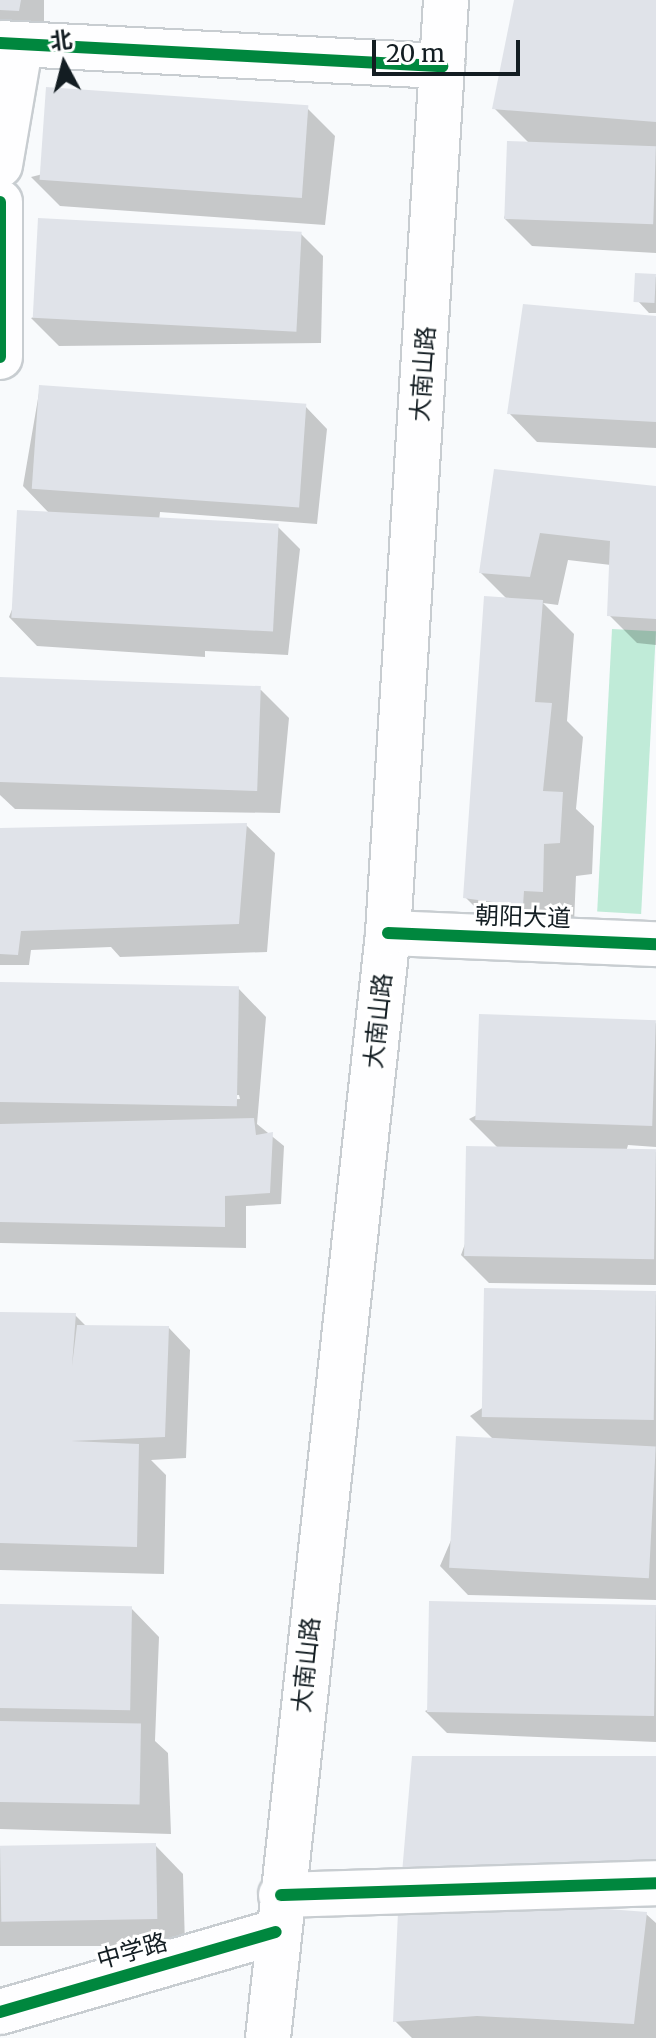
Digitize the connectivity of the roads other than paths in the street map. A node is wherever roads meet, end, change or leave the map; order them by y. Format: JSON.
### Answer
{"nodes":[{"id":1,"x":446,"y":0,"type":"edge"},
{"id":2,"x":10,"y":46,"type":"edge"},
{"id":3,"x":442,"y":66,"type":"junction"},
{"id":4,"x":0,"y":165,"type":"edge"},
{"id":5,"x":0,"y":202,"type":"edge"},
{"id":6,"x":0,"y":357,"type":"edge"},
{"id":7,"x":388,"y":933,"type":"junction"},
{"id":8,"x":656,"y":944,"type":"edge"},
{"id":9,"x":656,"y":1883,"type":"edge"},
{"id":10,"x":278,"y":1914,"type":"junction"},
{"id":11,"x":0,"y":2012,"type":"edge"},
{"id":12,"x":268,"y":2038,"type":"edge"}],
"edges":[{"from":1,"to":3,"type":"main road","name":"大南山路"},
{"from":2,"to":3,"type":"main road"},
{"from":2,"to":4,"type":"main road"},
{"from":3,"to":7,"type":"main road","name":"大南山路"},
{"from":5,"to":6,"type":"main road"},
{"from":7,"to":8,"type":"main road","name":"朝阳大道"},
{"from":7,"to":10,"type":"main road","name":"大南山路"},
{"from":9,"to":10,"type":"main road","name":"中学路"},
{"from":10,"to":11,"type":"main road","name":"中学路"},
{"from":10,"to":12,"type":"main road","name":"大南山路"}]}
